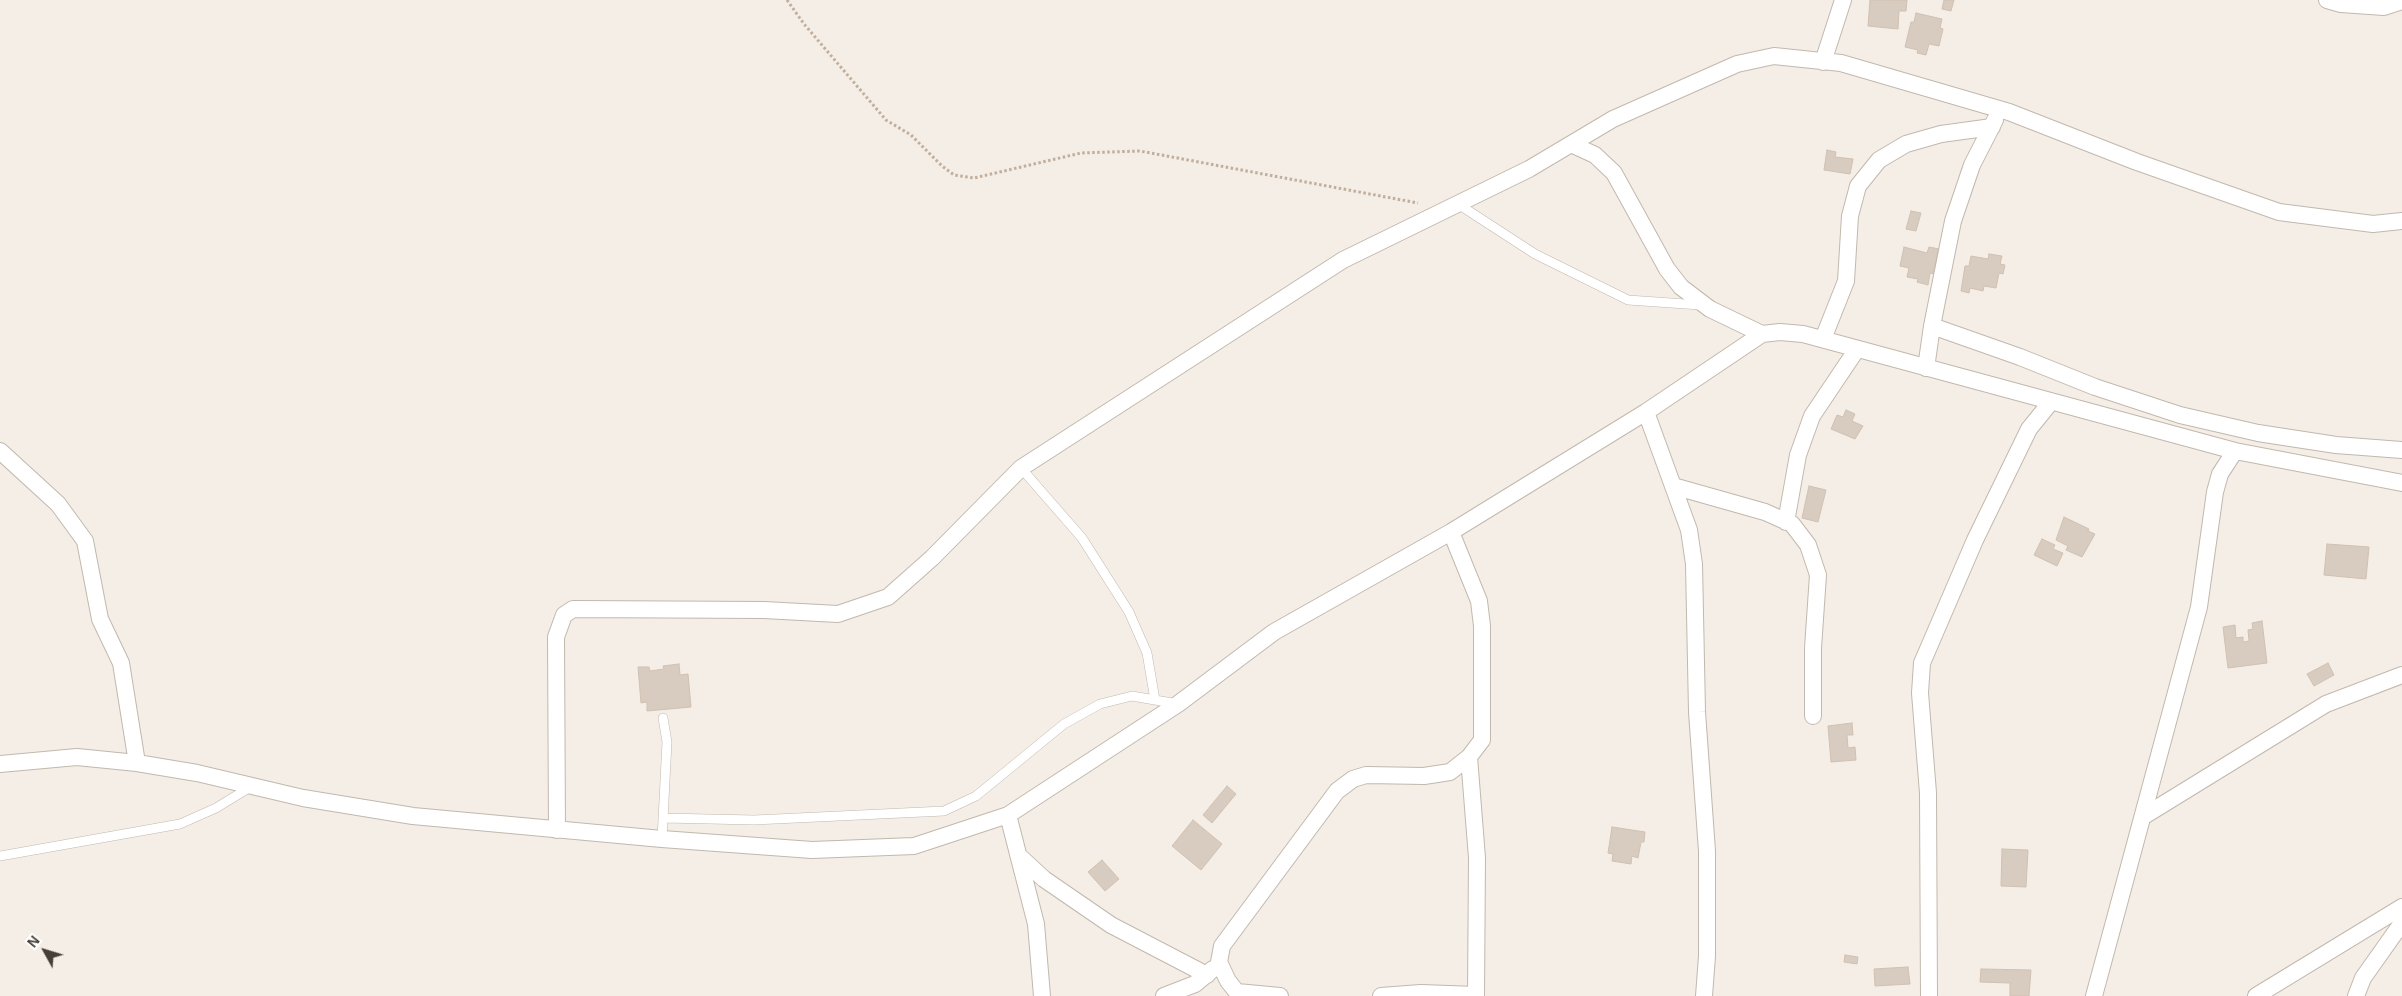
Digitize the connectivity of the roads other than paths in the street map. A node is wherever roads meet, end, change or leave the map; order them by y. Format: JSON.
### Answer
{"nodes":[{"id":1,"x":1842,"y":0,"type":"edge"},
{"id":2,"x":2326,"y":0,"type":"edge"},
{"id":3,"x":2402,"y":1,"type":"edge"},
{"id":4,"x":1823,"y":62,"type":"junction"},
{"id":5,"x":2001,"y":110,"type":"junction"},
{"id":6,"x":1992,"y":127,"type":"junction"},
{"id":7,"x":1571,"y":144,"type":"junction"},
{"id":8,"x":1453,"y":206,"type":"junction"},
{"id":9,"x":2402,"y":221,"type":"edge"},
{"id":10,"x":1705,"y":305,"type":"junction"},
{"id":11,"x":1932,"y":326,"type":"junction"},
{"id":12,"x":1762,"y":334,"type":"junction"},
{"id":13,"x":1823,"y":340,"type":"junction"},
{"id":14,"x":1857,"y":349,"type":"junction"},
{"id":15,"x":1926,"y":368,"type":"junction"},
{"id":16,"x":2050,"y":403,"type":"junction"},
{"id":17,"x":1646,"y":412,"type":"junction"},
{"id":18,"x":2402,"y":450,"type":"edge"},
{"id":19,"x":0,"y":451,"type":"edge"},
{"id":20,"x":2235,"y":451,"type":"junction"},
{"id":21,"x":1021,"y":468,"type":"junction"},
{"id":22,"x":2402,"y":483,"type":"edge"},
{"id":23,"x":1673,"y":486,"type":"junction"},
{"id":24,"x":1786,"y":522,"type":"junction"},
{"id":25,"x":1451,"y":532,"type":"junction"},
{"id":26,"x":2402,"y":675,"type":"edge"},
{"id":27,"x":1155,"y":700,"type":"junction"},
{"id":28,"x":1178,"y":704,"type":"junction"},
{"id":29,"x":1813,"y":716,"type":"dead end"},
{"id":30,"x":663,"y":718,"type":"dead end"},
{"id":31,"x":1469,"y":758,"type":"junction"},
{"id":32,"x":137,"y":762,"type":"junction"},
{"id":33,"x":0,"y":764,"type":"edge"},
{"id":34,"x":252,"y":786,"type":"junction"},
{"id":35,"x":1008,"y":815,"type":"junction"},
{"id":36,"x":2144,"y":816,"type":"junction"},
{"id":37,"x":664,"y":818,"type":"junction"},
{"id":38,"x":557,"y":830,"type":"junction"},
{"id":39,"x":662,"y":839,"type":"junction"},
{"id":40,"x":0,"y":856,"type":"edge"},
{"id":41,"x":1018,"y":856,"type":"junction"},
{"id":42,"x":2402,"y":907,"type":"edge"},
{"id":43,"x":2402,"y":922,"type":"edge"},
{"id":44,"x":1218,"y":962,"type":"junction"},
{"id":45,"x":1207,"y":975,"type":"junction"},
{"id":46,"x":1239,"y":994,"type":"edge"},
{"id":47,"x":1042,"y":996,"type":"edge"},
{"id":48,"x":1164,"y":996,"type":"edge"},
{"id":49,"x":1280,"y":996,"type":"edge"},
{"id":50,"x":1381,"y":996,"type":"edge"},
{"id":51,"x":1476,"y":996,"type":"edge"},
{"id":52,"x":1704,"y":996,"type":"edge"},
{"id":53,"x":1930,"y":996,"type":"edge"},
{"id":54,"x":2094,"y":996,"type":"edge"},
{"id":55,"x":2256,"y":996,"type":"edge"},
{"id":56,"x":2356,"y":996,"type":"edge"}],
"edges":[{"from":1,"to":4,"type":"street"},
{"from":2,"to":3,"type":"street"},
{"from":4,"to":5,"type":"street"},
{"from":4,"to":7,"type":"street"},
{"from":5,"to":6,"type":"street"},
{"from":5,"to":9,"type":"street"},
{"from":6,"to":11,"type":"street"},
{"from":6,"to":13,"type":"street"},
{"from":7,"to":8,"type":"street"},
{"from":7,"to":10,"type":"street"},
{"from":8,"to":10,"type":"lane"},
{"from":8,"to":21,"type":"street"},
{"from":10,"to":12,"type":"street"},
{"from":11,"to":15,"type":"street"},
{"from":11,"to":18,"type":"street"},
{"from":12,"to":13,"type":"street"},
{"from":12,"to":17,"type":"street"},
{"from":13,"to":14,"type":"street"},
{"from":14,"to":15,"type":"street"},
{"from":14,"to":24,"type":"street"},
{"from":15,"to":16,"type":"street"},
{"from":16,"to":20,"type":"street"},
{"from":16,"to":53,"type":"street"},
{"from":17,"to":23,"type":"street"},
{"from":17,"to":25,"type":"street"},
{"from":19,"to":32,"type":"street"},
{"from":20,"to":22,"type":"street"},
{"from":20,"to":36,"type":"street"},
{"from":21,"to":27,"type":"lane"},
{"from":21,"to":38,"type":"street"},
{"from":23,"to":24,"type":"street"},
{"from":23,"to":52,"type":"street"},
{"from":24,"to":29,"type":"street"},
{"from":25,"to":28,"type":"street"},
{"from":25,"to":31,"type":"street"},
{"from":26,"to":36,"type":"street"},
{"from":27,"to":28,"type":"lane"},
{"from":27,"to":37,"type":"lane"},
{"from":28,"to":35,"type":"street"},
{"from":30,"to":37,"type":"lane"},
{"from":31,"to":44,"type":"street"},
{"from":31,"to":51,"type":"street"},
{"from":32,"to":33,"type":"street"},
{"from":32,"to":34,"type":"street"},
{"from":34,"to":38,"type":"street"},
{"from":34,"to":40,"type":"lane"},
{"from":35,"to":39,"type":"street"},
{"from":35,"to":41,"type":"street"},
{"from":36,"to":54,"type":"street"},
{"from":37,"to":39,"type":"lane"},
{"from":38,"to":39,"type":"street"},
{"from":41,"to":45,"type":"street"},
{"from":41,"to":47,"type":"street"},
{"from":42,"to":55,"type":"street"},
{"from":43,"to":56,"type":"street"},
{"from":44,"to":45,"type":"street"},
{"from":44,"to":46,"type":"street"},
{"from":45,"to":48,"type":"street"},
{"from":46,"to":49,"type":"street"},
{"from":50,"to":51,"type":"street"}]}
